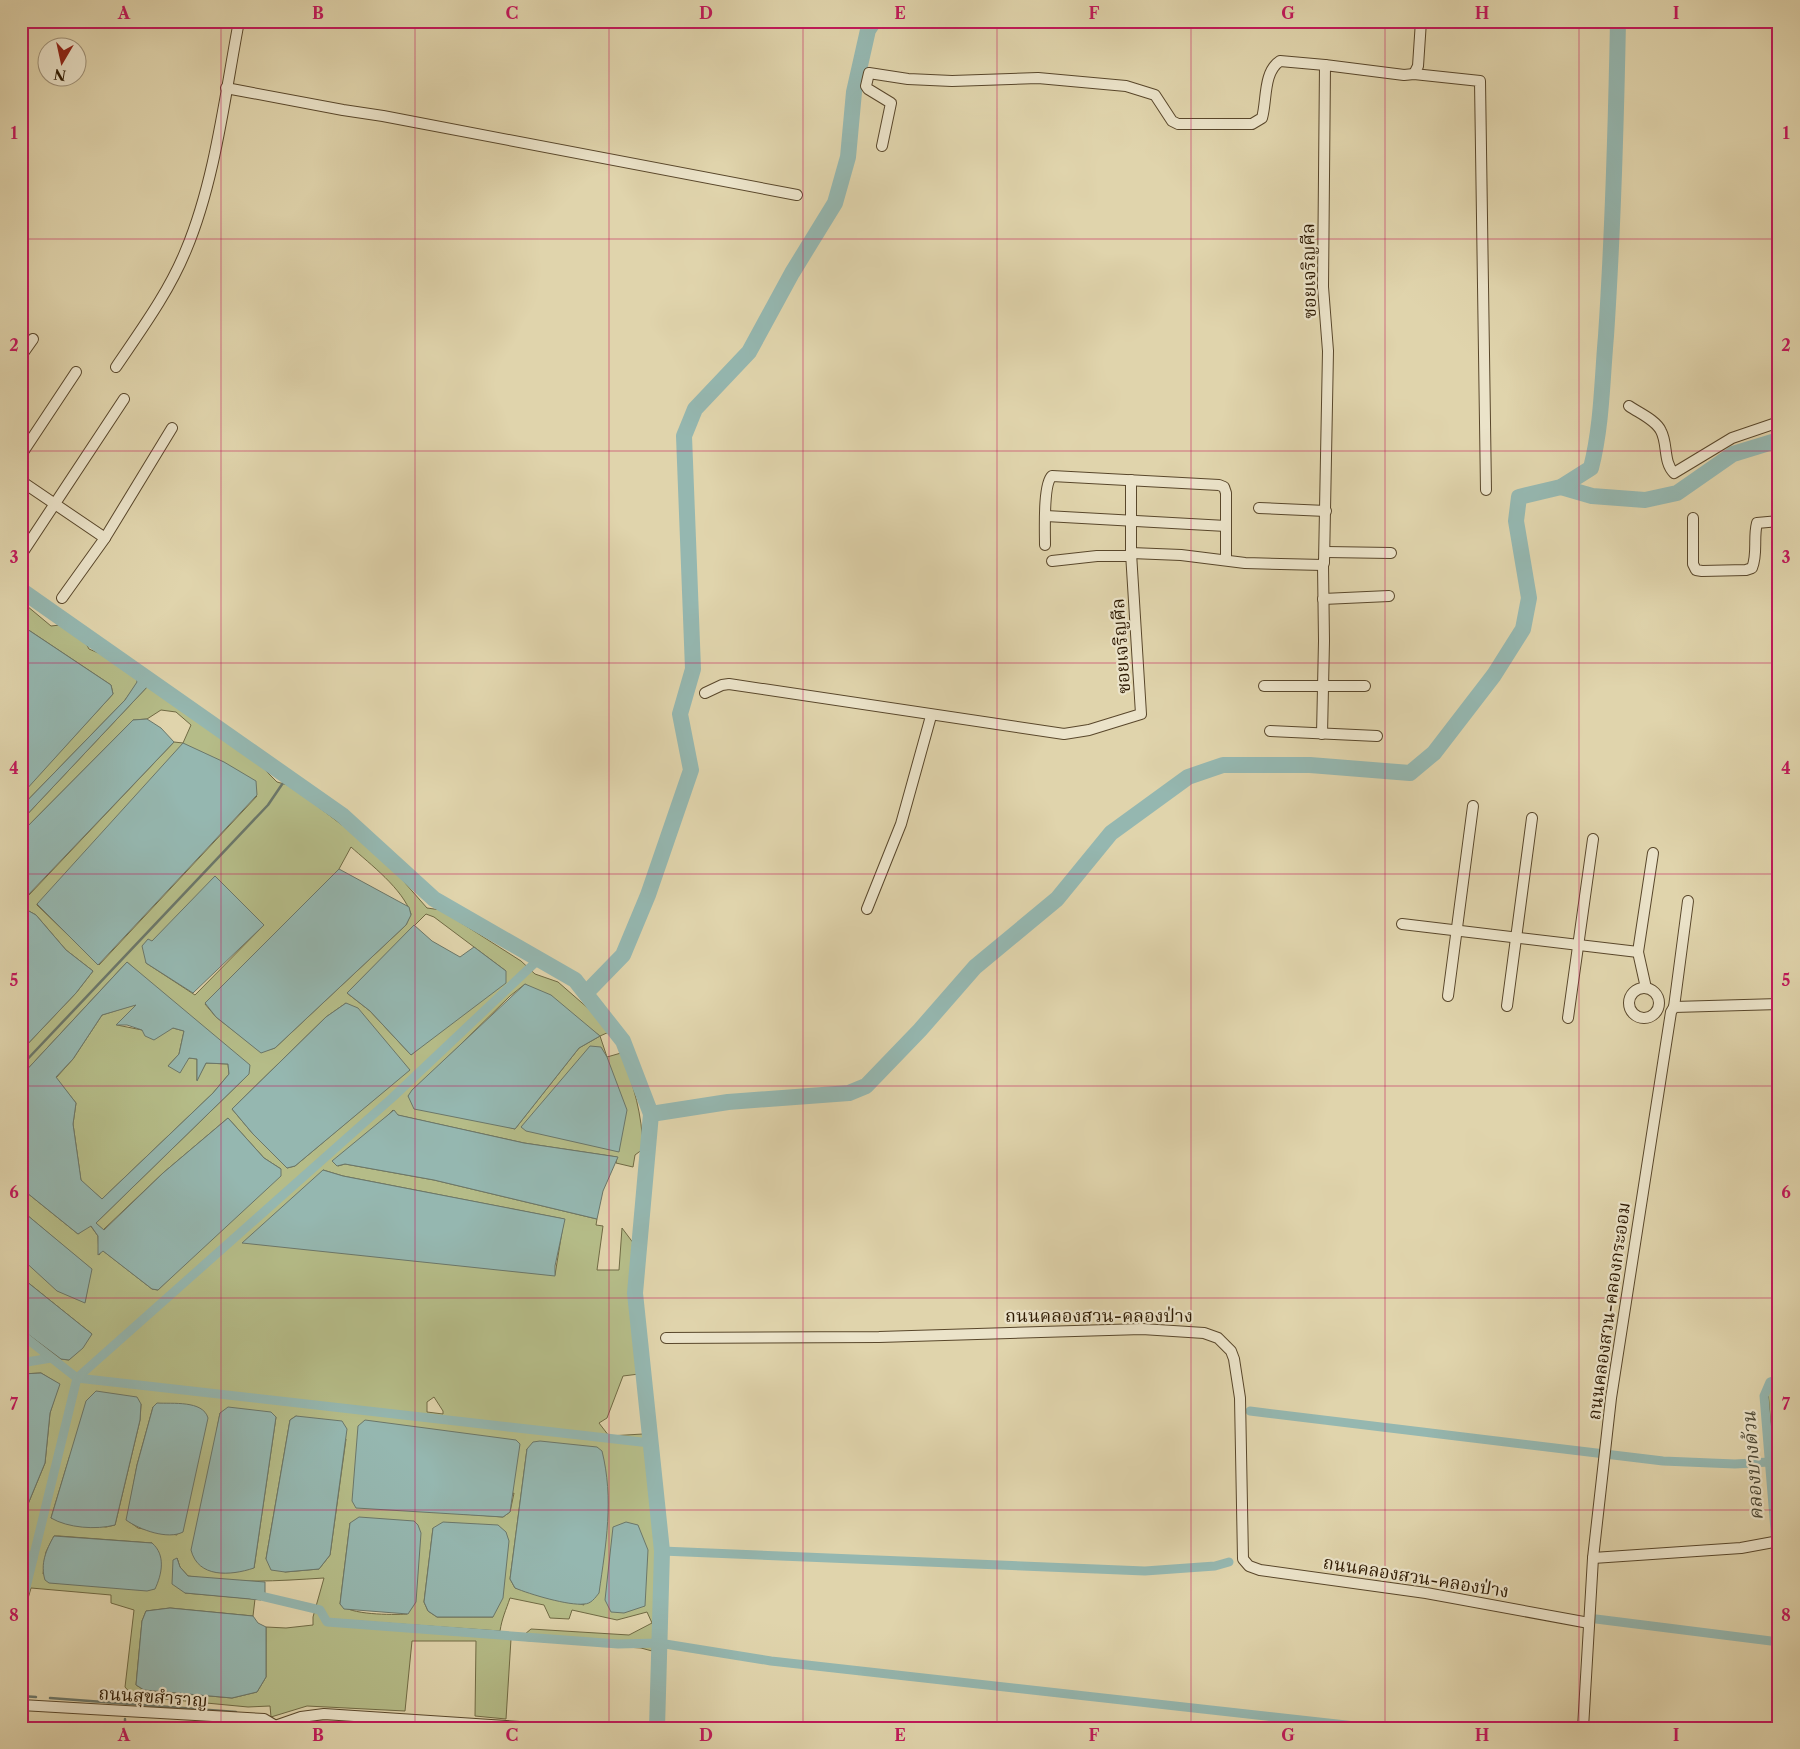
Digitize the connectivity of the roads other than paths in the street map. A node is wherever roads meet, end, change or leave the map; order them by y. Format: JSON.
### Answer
{"nodes":[{"id":1,"x":239,"y":21,"type":"edge"},
{"id":2,"x":1421,"y":21,"type":"edge"},
{"id":3,"x":1325,"y":65,"type":"junction"},
{"id":4,"x":1414,"y":74,"type":"junction"},
{"id":5,"x":226,"y":88,"type":"junction"},
{"id":6,"x":882,"y":146,"type":"dead end"},
{"id":7,"x":797,"y":195,"type":"dead end"},
{"id":8,"x":32,"y":339,"type":"dead end"},
{"id":9,"x":21,"y":356,"type":"edge"},
{"id":10,"x":116,"y":367,"type":"dead end"},
{"id":11,"x":76,"y":372,"type":"dead end"},
{"id":12,"x":124,"y":399,"type":"dead end"},
{"id":13,"x":1629,"y":406,"type":"dead end"},
{"id":14,"x":1779,"y":422,"type":"edge"},
{"id":15,"x":172,"y":428,"type":"dead end"},
{"id":16,"x":21,"y":455,"type":"edge"},
{"id":17,"x":1131,"y":480,"type":"junction"},
{"id":18,"x":21,"y":481,"type":"edge"},
{"id":19,"x":1486,"y":490,"type":"dead end"},
{"id":20,"x":55,"y":504,"type":"junction"},
{"id":21,"x":1259,"y":508,"type":"dead end"},
{"id":22,"x":1326,"y":511,"type":"junction"},
{"id":23,"x":1046,"y":516,"type":"junction"},
{"id":24,"x":1693,"y":518,"type":"dead end"},
{"id":25,"x":1130,"y":521,"type":"junction"},
{"id":26,"x":1779,"y":521,"type":"edge"},
{"id":27,"x":1226,"y":526,"type":"junction"},
{"id":28,"x":105,"y":538,"type":"junction"},
{"id":29,"x":1045,"y":544,"type":"dead end"},
{"id":30,"x":1326,"y":552,"type":"junction"},
{"id":31,"x":1392,"y":553,"type":"dead end"},
{"id":32,"x":21,"y":555,"type":"edge"},
{"id":33,"x":1131,"y":555,"type":"junction"},
{"id":34,"x":1226,"y":560,"type":"junction"},
{"id":35,"x":1052,"y":561,"type":"dead end"},
{"id":36,"x":1322,"y":565,"type":"junction"},
{"id":37,"x":1389,"y":596,"type":"dead end"},
{"id":38,"x":62,"y":598,"type":"dead end"},
{"id":39,"x":1323,"y":599,"type":"junction"},
{"id":40,"x":1264,"y":686,"type":"dead end"},
{"id":41,"x":1365,"y":686,"type":"dead end"},
{"id":42,"x":1323,"y":687,"type":"junction"},
{"id":43,"x":704,"y":693,"type":"dead end"},
{"id":44,"x":931,"y":716,"type":"junction"},
{"id":45,"x":1270,"y":730,"type":"dead end"},
{"id":46,"x":1322,"y":734,"type":"junction"},
{"id":47,"x":1377,"y":736,"type":"dead end"},
{"id":48,"x":1473,"y":806,"type":"dead end"},
{"id":49,"x":1532,"y":818,"type":"dead end"},
{"id":50,"x":1592,"y":839,"type":"dead end"},
{"id":51,"x":1653,"y":853,"type":"dead end"},
{"id":52,"x":1688,"y":901,"type":"dead end"},
{"id":53,"x":867,"y":909,"type":"dead end"},
{"id":54,"x":1402,"y":924,"type":"dead end"},
{"id":55,"x":1457,"y":930,"type":"junction"},
{"id":56,"x":1516,"y":936,"type":"junction"},
{"id":57,"x":1578,"y":943,"type":"junction"},
{"id":58,"x":1638,"y":952,"type":"junction"},
{"id":59,"x":1646,"y":988,"type":"junction"},
{"id":60,"x":1448,"y":996,"type":"dead end"},
{"id":61,"x":1779,"y":1004,"type":"edge"},
{"id":62,"x":1507,"y":1006,"type":"dead end"},
{"id":63,"x":1658,"y":1006,"type":"junction"},
{"id":64,"x":1672,"y":1009,"type":"junction"},
{"id":65,"x":1568,"y":1018,"type":"dead end"},
{"id":66,"x":666,"y":1338,"type":"dead end"},
{"id":67,"x":1779,"y":1541,"type":"edge"},
{"id":68,"x":1593,"y":1558,"type":"junction"},
{"id":69,"x":1589,"y":1623,"type":"junction"},
{"id":70,"x":21,"y":1705,"type":"edge"},
{"id":71,"x":278,"y":1727,"type":"edge"},
{"id":72,"x":535,"y":1728,"type":"edge"},
{"id":73,"x":1583,"y":1728,"type":"edge"}],
"edges":[{"from":1,"to":5,"type":"street"},
{"from":2,"to":4,"type":"street"},
{"from":3,"to":4,"type":"street"},
{"from":3,"to":6,"type":"street"},
{"from":3,"to":22,"type":"street","name":"ซอยเจริญศีล"},
{"from":4,"to":19,"type":"street"},
{"from":5,"to":7,"type":"street"},
{"from":5,"to":10,"type":"street"},
{"from":8,"to":9,"type":"street"},
{"from":11,"to":16,"type":"street"},
{"from":12,"to":20,"type":"street"},
{"from":13,"to":14,"type":"street"},
{"from":15,"to":28,"type":"street"},
{"from":17,"to":23,"type":"street"},
{"from":17,"to":25,"type":"street"},
{"from":17,"to":27,"type":"street"},
{"from":18,"to":20,"type":"street"},
{"from":20,"to":28,"type":"street"},
{"from":20,"to":32,"type":"street"},
{"from":21,"to":22,"type":"street"},
{"from":22,"to":30,"type":"street","name":"ซอยเจริญศีล"},
{"from":23,"to":25,"type":"street"},
{"from":23,"to":29,"type":"street"},
{"from":24,"to":26,"type":"street"},
{"from":25,"to":27,"type":"street"},
{"from":25,"to":33,"type":"street"},
{"from":27,"to":34,"type":"street"},
{"from":28,"to":38,"type":"street"},
{"from":30,"to":31,"type":"street"},
{"from":30,"to":36,"type":"street","name":"ซอยเจริญศีล"},
{"from":33,"to":34,"type":"street"},
{"from":33,"to":35,"type":"street"},
{"from":33,"to":44,"type":"street","name":"ซอยเจริญศีล"},
{"from":34,"to":36,"type":"street"},
{"from":36,"to":39,"type":"street","name":"ซอยเจริญศีล"},
{"from":37,"to":39,"type":"street"},
{"from":39,"to":42,"type":"street","name":"ซอยเจริญศีล"},
{"from":40,"to":42,"type":"street"},
{"from":41,"to":42,"type":"street"},
{"from":42,"to":46,"type":"street","name":"ซอยเจริญศีล"},
{"from":43,"to":44,"type":"street","name":"ซอยเจริญศีล"},
{"from":44,"to":53,"type":"street"},
{"from":45,"to":46,"type":"street"},
{"from":46,"to":47,"type":"street"},
{"from":48,"to":55,"type":"street"},
{"from":49,"to":56,"type":"street"},
{"from":50,"to":57,"type":"street"},
{"from":51,"to":58,"type":"street"},
{"from":52,"to":64,"type":"street","name":"ถนนคลองสวน-คลองกระออม"},
{"from":54,"to":55,"type":"street"},
{"from":55,"to":56,"type":"street"},
{"from":55,"to":60,"type":"street"},
{"from":56,"to":57,"type":"street"},
{"from":56,"to":62,"type":"street"},
{"from":57,"to":58,"type":"street"},
{"from":57,"to":65,"type":"street"},
{"from":58,"to":59,"type":"street"},
{"from":59,"to":63,"type":"street"},
{"from":59,"to":63,"type":"street"},
{"from":61,"to":64,"type":"street"},
{"from":63,"to":64,"type":"street"},
{"from":64,"to":68,"type":"street","name":"ถนนคลองสวน-คลองกระออม"},
{"from":66,"to":69,"type":"street","name":"ถนนคลองสวน-คลองป่าง"},
{"from":67,"to":68,"type":"street"},
{"from":68,"to":69,"type":"street","name":"ถนนคลองสวน-คลองกระออม"},
{"from":69,"to":73,"type":"street","name":"ถนนคลองสวน-คลองกระออม"},
{"from":70,"to":71,"type":"street","name":"ถนนสุขสำราญ"},
{"from":71,"to":72,"type":"street"}]}
